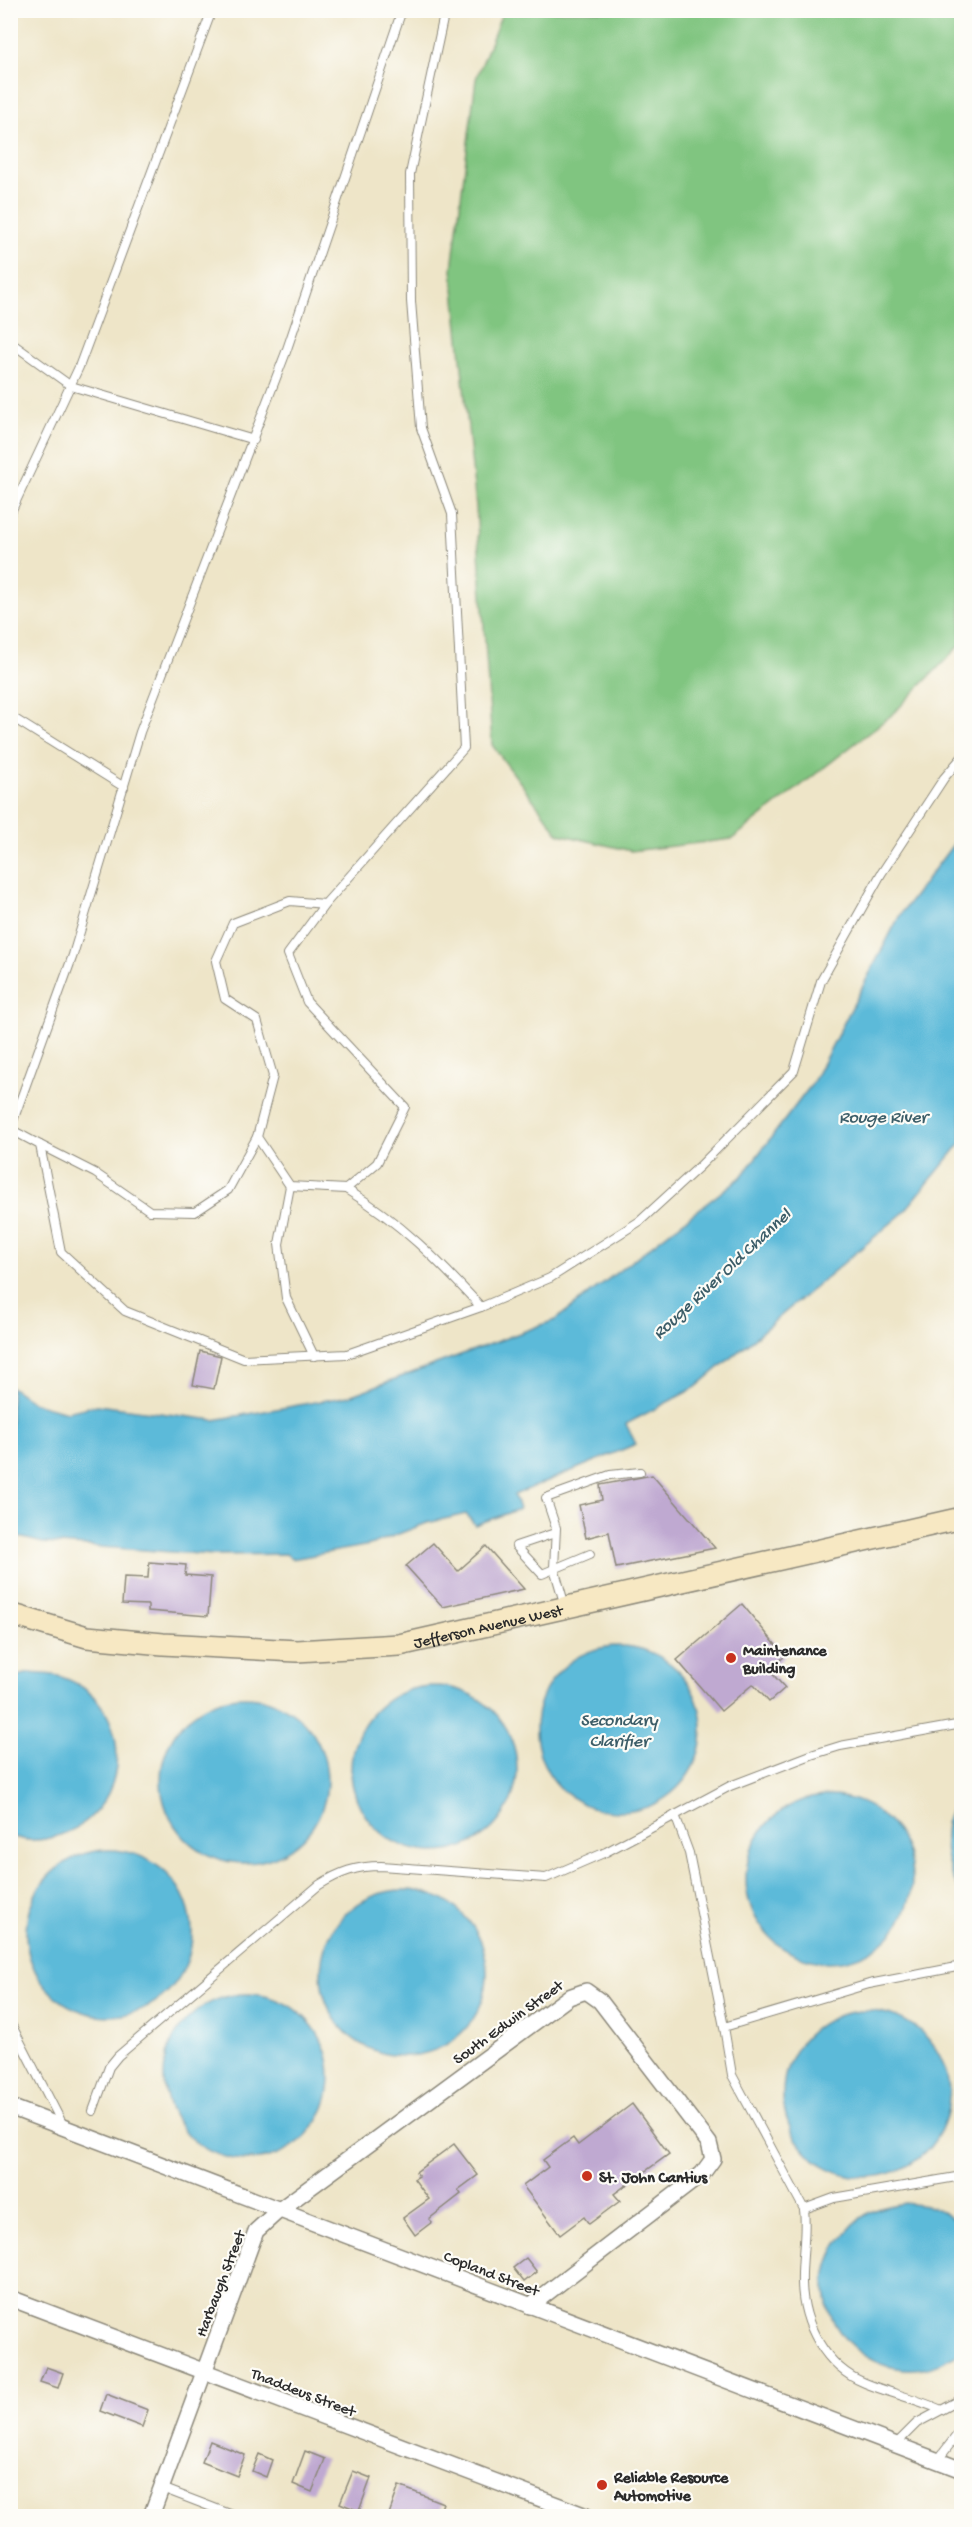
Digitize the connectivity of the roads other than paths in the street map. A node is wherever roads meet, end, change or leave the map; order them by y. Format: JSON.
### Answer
{"nodes":[{"id":1,"x":212,"y":10,"type":"edge"},
{"id":2,"x":402,"y":10,"type":"edge"},
{"id":3,"x":445,"y":10,"type":"edge"},
{"id":4,"x":10,"y":342,"type":"edge"},
{"id":5,"x":70,"y":386,"type":"junction"},
{"id":6,"x":254,"y":440,"type":"junction"},
{"id":7,"x":10,"y":514,"type":"edge"},
{"id":8,"x":10,"y":716,"type":"edge"},
{"id":9,"x":962,"y":758,"type":"edge"},
{"id":10,"x":124,"y":787,"type":"junction"},
{"id":11,"x":325,"y":904,"type":"junction"},
{"id":12,"x":10,"y":1129,"type":"edge"},
{"id":13,"x":256,"y":1137,"type":"junction"},
{"id":14,"x":40,"y":1145,"type":"junction"},
{"id":15,"x":290,"y":1186,"type":"junction"},
{"id":16,"x":346,"y":1189,"type":"junction"},
{"id":17,"x":481,"y":1306,"type":"junction"},
{"id":18,"x":314,"y":1356,"type":"junction"},
{"id":19,"x":640,"y":1472,"type":"dead end"},
{"id":20,"x":962,"y":1518,"type":"edge"},
{"id":21,"x":555,"y":1533,"type":"junction"},
{"id":22,"x":590,"y":1554,"type":"dead end"},
{"id":23,"x":554,"y":1568,"type":"junction"},
{"id":24,"x":566,"y":1608,"type":"junction"},
{"id":25,"x":10,"y":1614,"type":"edge"},
{"id":26,"x":962,"y":1724,"type":"edge"},
{"id":27,"x":675,"y":1815,"type":"junction"},
{"id":28,"x":962,"y":1966,"type":"edge"},
{"id":29,"x":10,"y":2022,"type":"edge"},
{"id":30,"x":724,"y":2027,"type":"junction"},
{"id":31,"x":429,"y":2100,"type":"joint"},
{"id":32,"x":10,"y":2107,"type":"edge"},
{"id":33,"x":93,"y":2111,"type":"dead end"},
{"id":34,"x":63,"y":2127,"type":"junction"},
{"id":35,"x":962,"y":2176,"type":"edge"},
{"id":36,"x":804,"y":2209,"type":"junction"},
{"id":37,"x":278,"y":2211,"type":"junction"},
{"id":38,"x":10,"y":2298,"type":"edge"},
{"id":39,"x":530,"y":2306,"type":"junction"},
{"id":40,"x":205,"y":2372,"type":"junction"},
{"id":41,"x":962,"y":2399,"type":"edge"},
{"id":42,"x":939,"y":2409,"type":"junction"},
{"id":43,"x":962,"y":2433,"type":"edge"},
{"id":44,"x":895,"y":2445,"type":"junction"},
{"id":45,"x":937,"y":2461,"type":"junction"},
{"id":46,"x":962,"y":2470,"type":"edge"},
{"id":47,"x":162,"y":2488,"type":"junction"},
{"id":48,"x":151,"y":2517,"type":"edge"},
{"id":49,"x":235,"y":2517,"type":"edge"},
{"id":50,"x":586,"y":2517,"type":"edge"}],
"edges":[{"from":1,"to":5,"type":"lane"},
{"from":2,"to":6,"type":"lane"},
{"from":3,"to":11,"type":"lane"},
{"from":4,"to":5,"type":"lane"},
{"from":5,"to":6,"type":"lane"},
{"from":5,"to":7,"type":"lane"},
{"from":6,"to":10,"type":"lane"},
{"from":8,"to":10,"type":"lane"},
{"from":9,"to":17,"type":"lane"},
{"from":10,"to":12,"type":"lane"},
{"from":11,"to":13,"type":"lane"},
{"from":11,"to":16,"type":"lane"},
{"from":12,"to":14,"type":"lane"},
{"from":13,"to":14,"type":"lane"},
{"from":13,"to":15,"type":"lane"},
{"from":14,"to":18,"type":"lane"},
{"from":15,"to":16,"type":"lane"},
{"from":15,"to":18,"type":"lane"},
{"from":16,"to":17,"type":"lane"},
{"from":17,"to":18,"type":"lane"},
{"from":19,"to":21,"type":"lane"},
{"from":20,"to":24,"type":"main road","name":"Jefferson Avenue West"},
{"from":21,"to":23,"type":"lane"},
{"from":21,"to":23,"type":"lane"},
{"from":22,"to":23,"type":"lane"},
{"from":23,"to":24,"type":"lane"},
{"from":24,"to":25,"type":"main road","name":"Jefferson Avenue West"},
{"from":26,"to":27,"type":"lane"},
{"from":27,"to":30,"type":"lane"},
{"from":27,"to":33,"type":"lane"},
{"from":28,"to":30,"type":"lane"},
{"from":29,"to":34,"type":"lane"},
{"from":30,"to":36,"type":"lane"},
{"from":31,"to":37,"type":"street","name":"Harbaugh Street"},
{"from":31,"to":39,"type":"street","name":"South Edwin Street"},
{"from":32,"to":34,"type":"street","name":"Copland Street"},
{"from":34,"to":37,"type":"street","name":"Copland Street"},
{"from":35,"to":36,"type":"lane"},
{"from":36,"to":42,"type":"lane"},
{"from":37,"to":39,"type":"street","name":"Copland Street"},
{"from":37,"to":40,"type":"street","name":"Harbaugh Street"},
{"from":38,"to":40,"type":"street","name":"Thaddeus Street"},
{"from":39,"to":44,"type":"street","name":"Copland Street"},
{"from":40,"to":47,"type":"street","name":"Harbaugh Street"},
{"from":40,"to":50,"type":"street","name":"Thaddeus Street"},
{"from":41,"to":42,"type":"lane"},
{"from":42,"to":44,"type":"lane"},
{"from":43,"to":45,"type":"lane"},
{"from":44,"to":45,"type":"street","name":"Copland Street"},
{"from":45,"to":46,"type":"street","name":"Copland Street"},
{"from":47,"to":48,"type":"street","name":"Harbaugh Street"},
{"from":47,"to":49,"type":"lane"}]}
